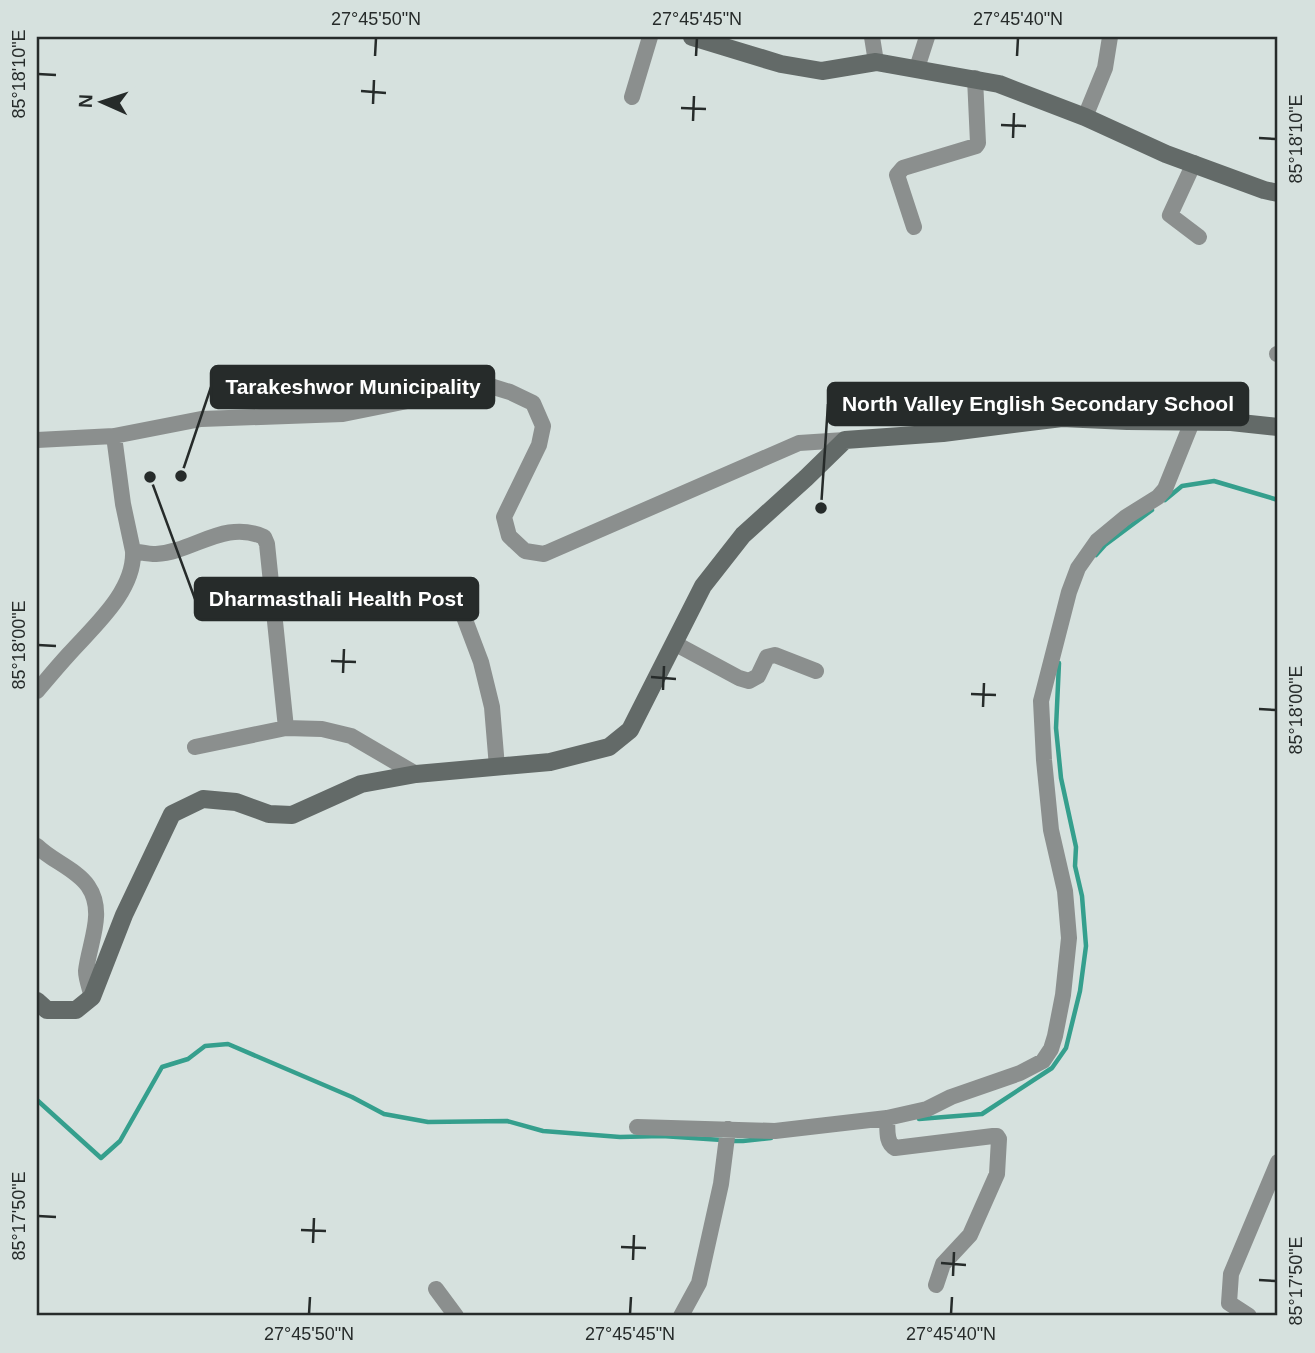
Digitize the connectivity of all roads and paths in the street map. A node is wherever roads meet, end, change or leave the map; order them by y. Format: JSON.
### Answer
{"nodes":[{"id":1,"x":650,"y":37,"type":"edge"},
{"id":2,"x":692,"y":37,"type":"edge"},
{"id":3,"x":872,"y":37,"type":"edge"},
{"id":4,"x":927,"y":37,"type":"edge"},
{"id":5,"x":1110,"y":37,"type":"edge"},
{"id":6,"x":876,"y":62,"type":"junction"},
{"id":7,"x":917,"y":68,"type":"junction"},
{"id":8,"x":975,"y":78,"type":"junction"},
{"id":9,"x":632,"y":97,"type":"dead end"},
{"id":10,"x":1085,"y":117,"type":"junction"},
{"id":11,"x":1194,"y":163,"type":"junction"},
{"id":12,"x":1278,"y":193,"type":"edge"},
{"id":13,"x":914,"y":227,"type":"dead end"},
{"id":14,"x":1199,"y":237,"type":"dead end"},
{"id":15,"x":1192,"y":422,"type":"junction"},
{"id":16,"x":1278,"y":427,"type":"edge"},
{"id":17,"x":114,"y":436,"type":"junction"},
{"id":18,"x":37,"y":440,"type":"edge"},
{"id":19,"x":845,"y":440,"type":"junction"},
{"id":20,"x":133,"y":551,"type":"junction"},
{"id":21,"x":464,"y":617,"type":"dead end"},
{"id":22,"x":674,"y":643,"type":"junction"},
{"id":23,"x":816,"y":671,"type":"dead end"},
{"id":24,"x":37,"y":691,"type":"edge"},
{"id":25,"x":286,"y":728,"type":"junction"},
{"id":26,"x":195,"y":747,"type":"dead end"},
{"id":27,"x":497,"y":767,"type":"junction"},
{"id":28,"x":416,"y":774,"type":"junction"},
{"id":29,"x":37,"y":846,"type":"edge"},
{"id":30,"x":92,"y":997,"type":"junction"},
{"id":31,"x":37,"y":1001,"type":"edge"},
{"id":32,"x":887,"y":1118,"type":"junction"},
{"id":33,"x":637,"y":1127,"type":"dead end"},
{"id":34,"x":728,"y":1129,"type":"junction"},
{"id":35,"x":1278,"y":1162,"type":"edge"},
{"id":36,"x":936,"y":1285,"type":"dead end"},
{"id":37,"x":436,"y":1289,"type":"dead end"},
{"id":38,"x":456,"y":1316,"type":"edge"},
{"id":39,"x":681,"y":1316,"type":"edge"},
{"id":40,"x":1250,"y":1316,"type":"edge"}],
"edges":[{"from":1,"to":9,"type":"street"},
{"from":2,"to":6,"type":"street"},
{"from":3,"to":6,"type":"street"},
{"from":4,"to":7,"type":"street"},
{"from":5,"to":10,"type":"street"},
{"from":6,"to":7,"type":"street"},
{"from":7,"to":8,"type":"street"},
{"from":8,"to":10,"type":"street"},
{"from":8,"to":13,"type":"street"},
{"from":10,"to":11,"type":"street"},
{"from":11,"to":12,"type":"street"},
{"from":11,"to":14,"type":"street"},
{"from":15,"to":16,"type":"street"},
{"from":15,"to":19,"type":"street"},
{"from":15,"to":32,"type":"street"},
{"from":17,"to":18,"type":"street"},
{"from":17,"to":19,"type":"street"},
{"from":17,"to":20,"type":"street"},
{"from":19,"to":22,"type":"street"},
{"from":20,"to":24,"type":"street"},
{"from":20,"to":25,"type":"street"},
{"from":21,"to":27,"type":"street"},
{"from":22,"to":23,"type":"street"},
{"from":22,"to":27,"type":"street"},
{"from":25,"to":26,"type":"street"},
{"from":25,"to":28,"type":"street"},
{"from":27,"to":28,"type":"street"},
{"from":28,"to":30,"type":"street"},
{"from":29,"to":30,"type":"street"},
{"from":30,"to":31,"type":"street"},
{"from":32,"to":34,"type":"street"},
{"from":32,"to":36,"type":"street"},
{"from":33,"to":34,"type":"street"},
{"from":34,"to":39,"type":"street"},
{"from":35,"to":40,"type":"street"},
{"from":37,"to":38,"type":"street"}]}
